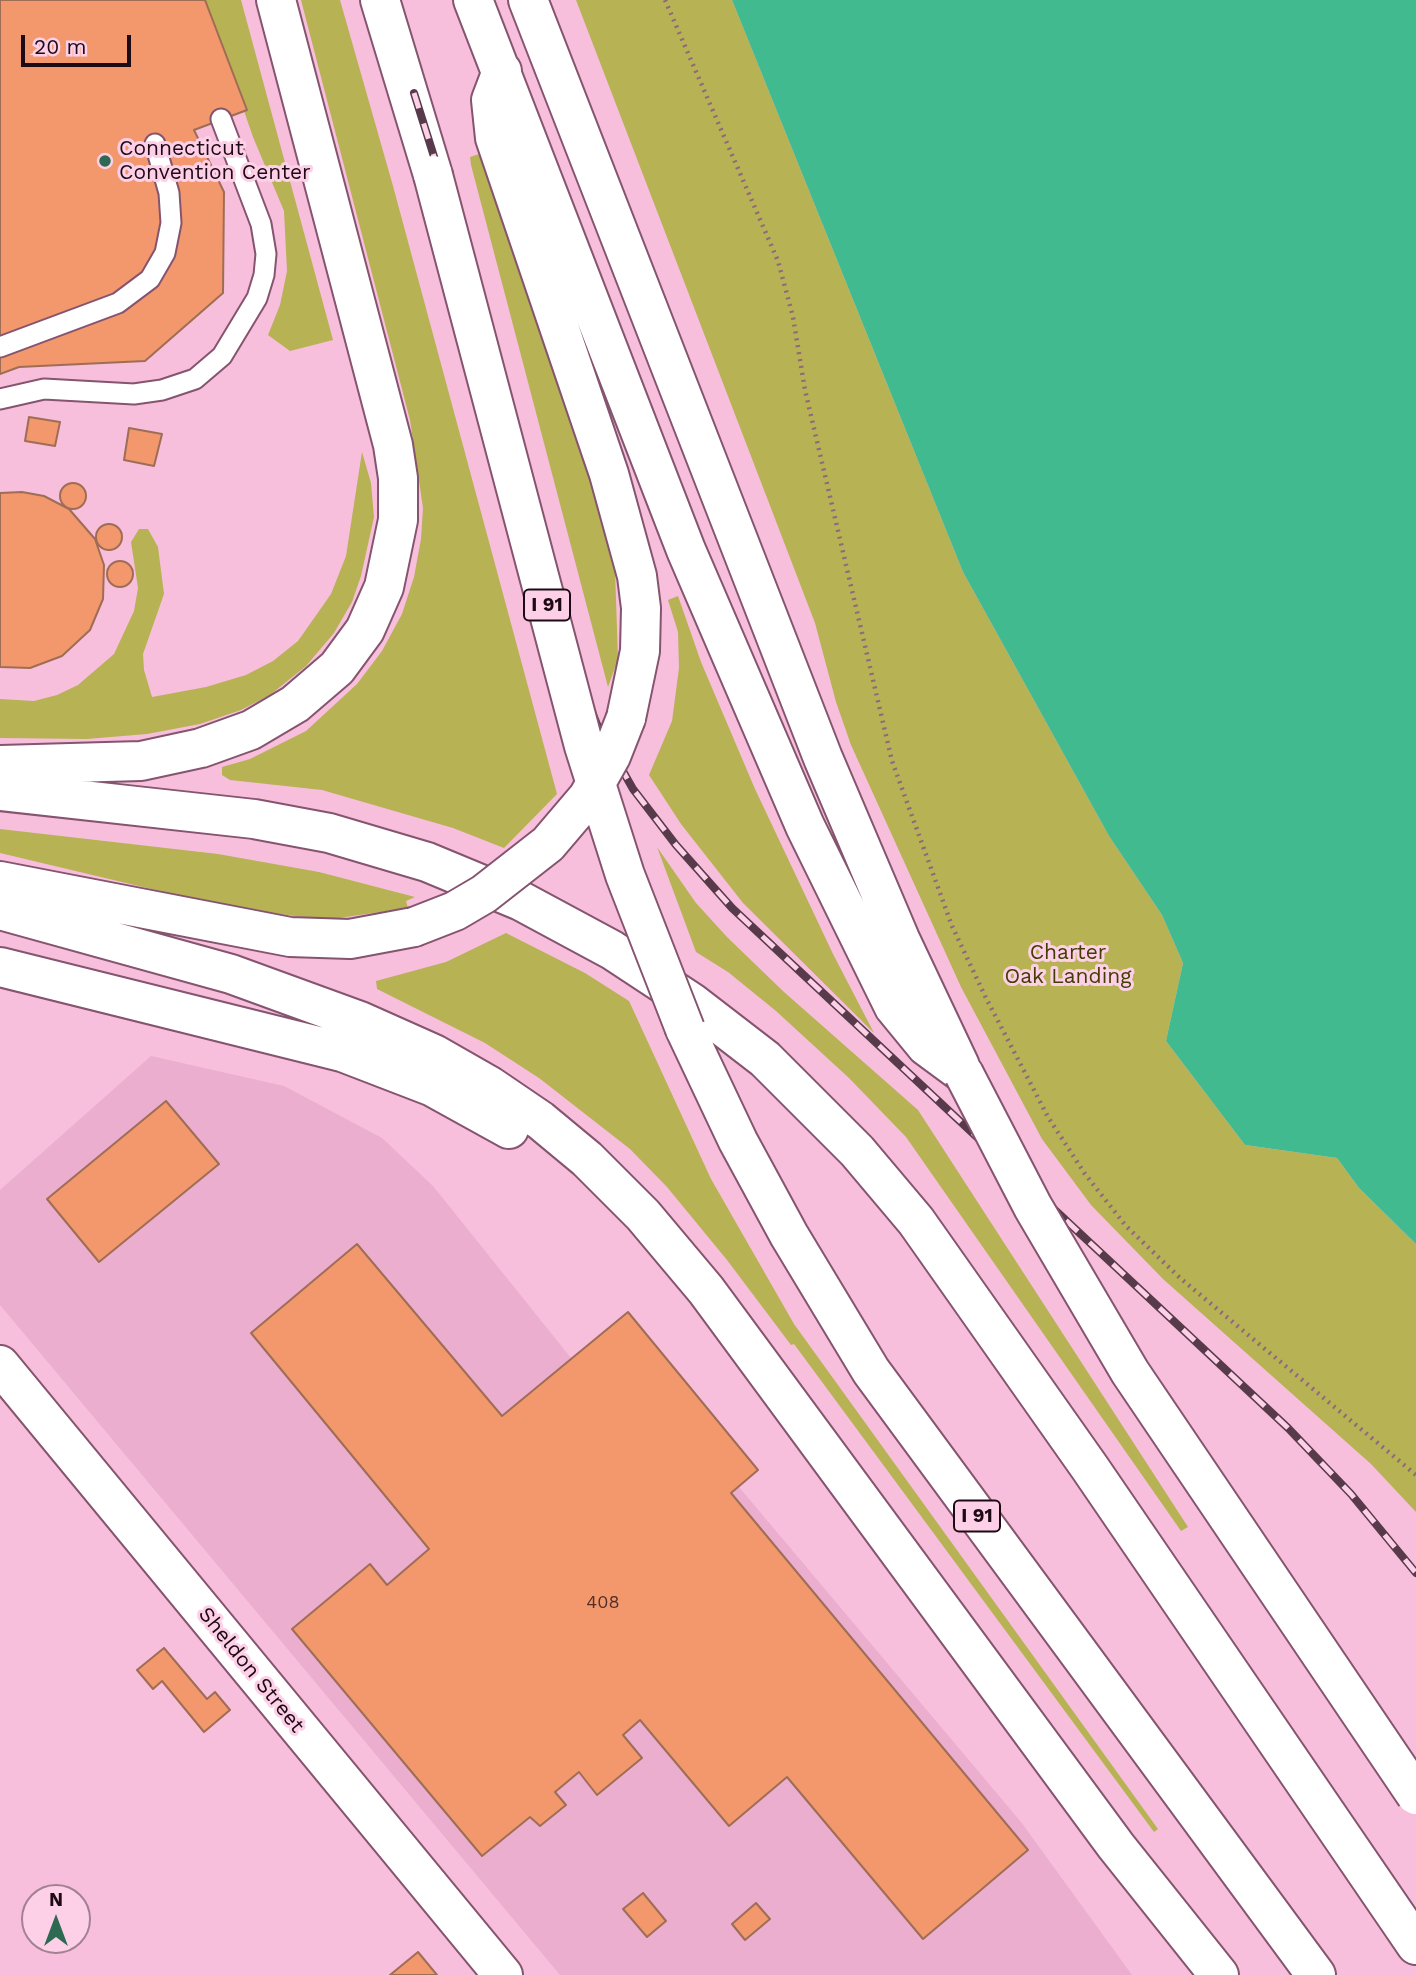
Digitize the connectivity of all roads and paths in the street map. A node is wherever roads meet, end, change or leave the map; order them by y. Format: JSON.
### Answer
{"nodes":[{"id":1,"x":276,"y":0,"type":"edge"},
{"id":2,"x":380,"y":0,"type":"edge"},
{"id":3,"x":474,"y":0,"type":"edge"},
{"id":4,"x":528,"y":0,"type":"edge"},
{"id":5,"x":665,"y":0,"type":"edge"},
{"id":6,"x":502,"y":71,"type":"junction"},
{"id":7,"x":221,"y":120,"type":"dead end"},
{"id":8,"x":155,"y":144,"type":"dead end"},
{"id":9,"x":0,"y":346,"type":"edge"},
{"id":10,"x":0,"y":399,"type":"edge"},
{"id":11,"x":0,"y":765,"type":"edge"},
{"id":12,"x":0,"y":791,"type":"edge"},
{"id":13,"x":0,"y":881,"type":"edge"},
{"id":14,"x":0,"y":910,"type":"edge"},
{"id":15,"x":0,"y":967,"type":"edge"},
{"id":16,"x":964,"y":1074,"type":"junction"},
{"id":17,"x":643,"y":1215,"type":"junction"},
{"id":18,"x":0,"y":1366,"type":"edge"},
{"id":19,"x":1416,"y":1475,"type":"edge"},
{"id":20,"x":1416,"y":1795,"type":"edge"},
{"id":21,"x":1416,"y":1945,"type":"edge"},
{"id":22,"x":503,"y":1975,"type":"edge"},
{"id":23,"x":1219,"y":1975,"type":"edge"},
{"id":24,"x":1316,"y":1975,"type":"edge"}],
"edges":[{"from":1,"to":11,"type":"main road"},
{"from":2,"to":24,"type":"main road","number":"I 91","bridge":true},
{"from":3,"to":6,"type":"main road"},
{"from":4,"to":16,"type":"main road"},
{"from":5,"to":19,"type":"path"},
{"from":6,"to":13,"type":"main road","bridge":true},
{"from":6,"to":16,"type":"main road"},
{"from":7,"to":10,"type":"lane"},
{"from":8,"to":9,"type":"lane"},
{"from":12,"to":21,"type":"main road"},
{"from":14,"to":17,"type":"main road"},
{"from":15,"to":17,"type":"main road"},
{"from":16,"to":20,"type":"main road","bridge":true},
{"from":17,"to":23,"type":"main road"},
{"from":18,"to":22,"type":"main road","name":"Sheldon Street"}]}
